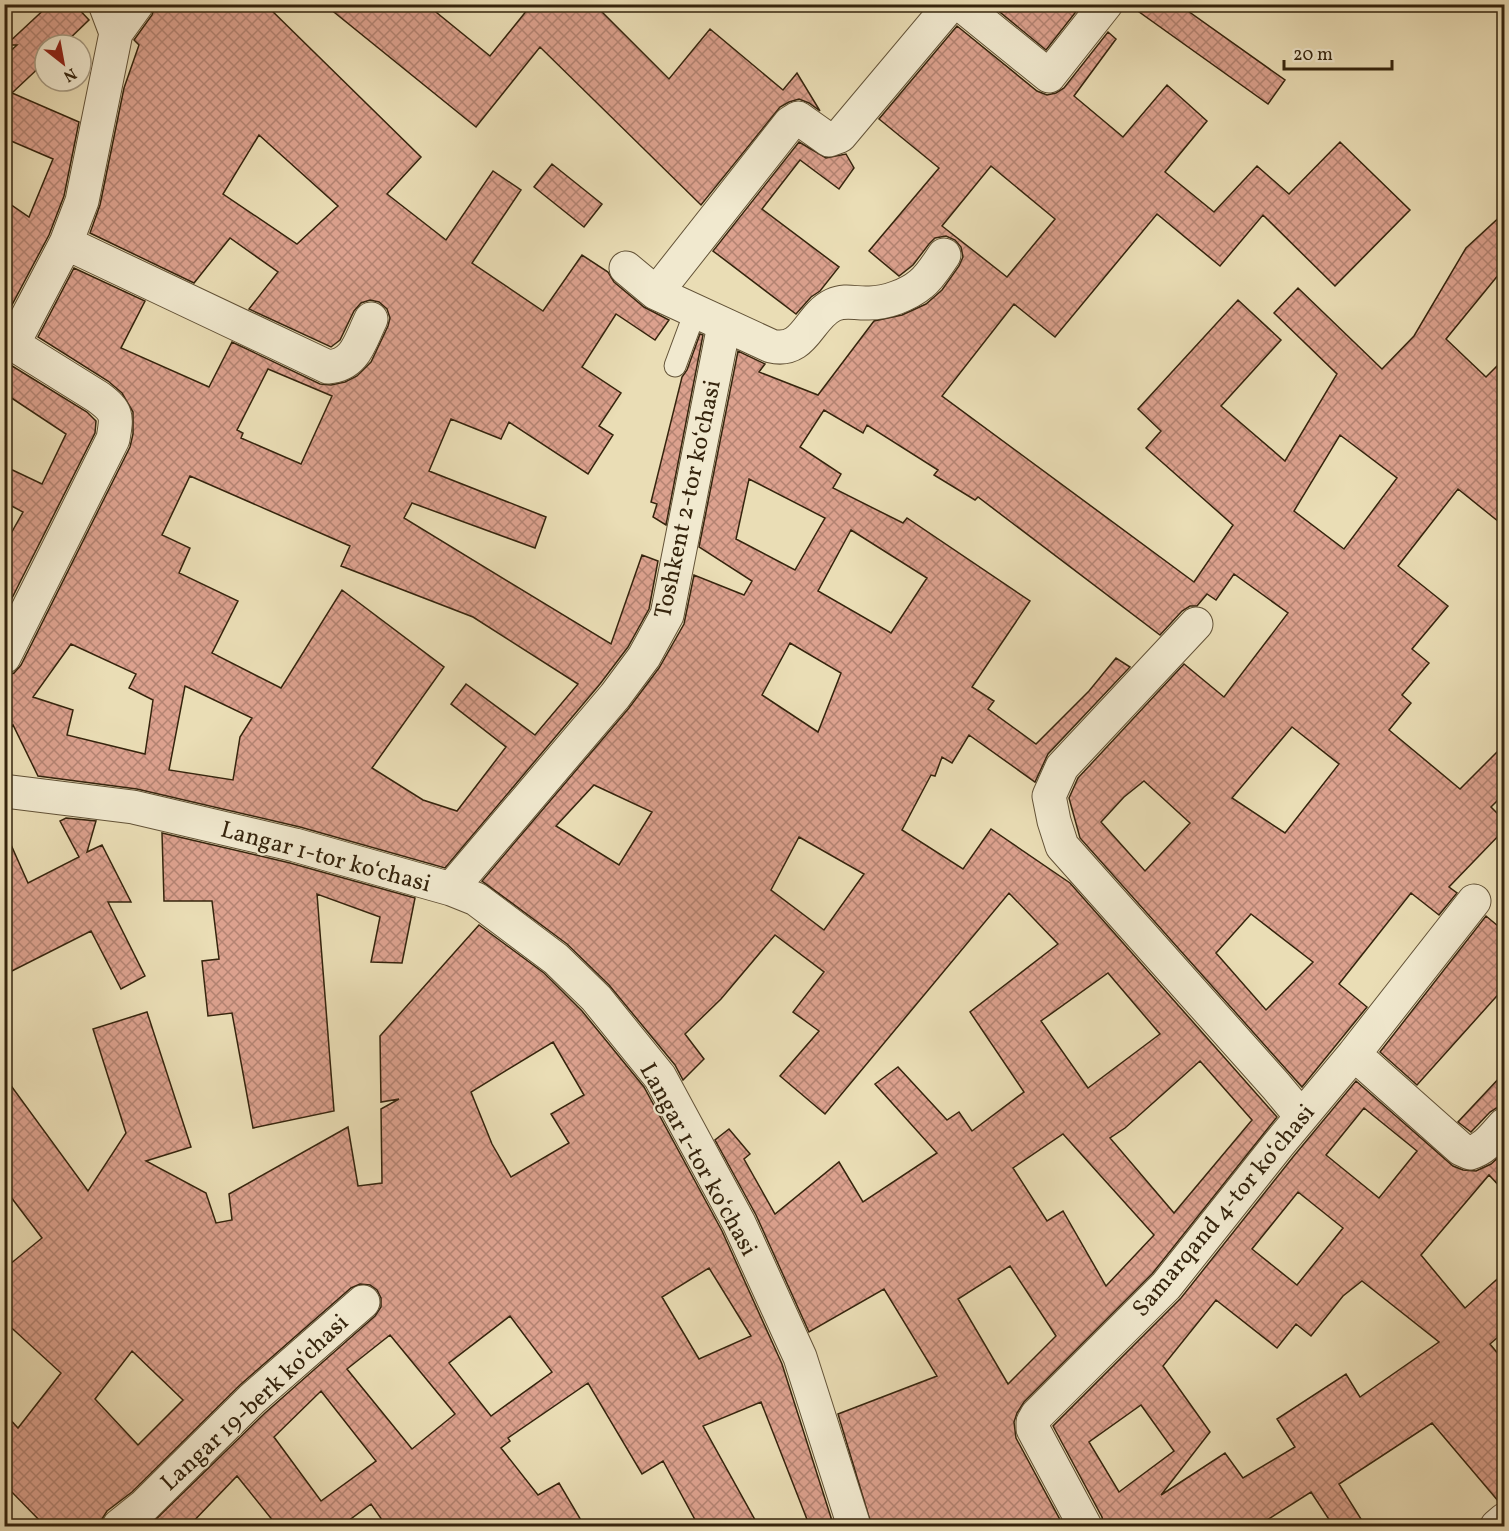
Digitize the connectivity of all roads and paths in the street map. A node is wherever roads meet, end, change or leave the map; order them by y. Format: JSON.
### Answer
{"nodes":[{"id":1,"x":137,"y":4,"type":"edge"},
{"id":2,"x":951,"y":4,"type":"edge"},
{"id":3,"x":960,"y":4,"type":"edge"},
{"id":4,"x":1106,"y":4,"type":"edge"},
{"id":5,"x":110,"y":19,"type":"edge"},
{"id":6,"x":66,"y":243,"type":"junction"},
{"id":7,"x":944,"y":255,"type":"dead end"},
{"id":8,"x":626,"y":268,"type":"dead end"},
{"id":9,"x":656,"y":293,"type":"junction"},
{"id":10,"x":709,"y":318,"type":"junction"},
{"id":11,"x":371,"y":319,"type":"dead end"},
{"id":12,"x":9,"y":348,"type":"edge"},
{"id":13,"x":675,"y":366,"type":"dead end"},
{"id":14,"x":1196,"y":624,"type":"dead end"},
{"id":15,"x":4,"y":657,"type":"edge"},
{"id":16,"x":4,"y":791,"type":"edge"},
{"id":17,"x":451,"y":889,"type":"junction"},
{"id":18,"x":1474,"y":901,"type":"dead end"},
{"id":19,"x":1354,"y":1054,"type":"junction"},
{"id":20,"x":1301,"y":1116,"type":"junction"},
{"id":21,"x":1504,"y":1125,"type":"edge"},
{"id":22,"x":363,"y":1302,"type":"dead end"},
{"id":23,"x":1504,"y":1520,"type":"edge"},
{"id":24,"x":119,"y":1527,"type":"edge"},
{"id":25,"x":854,"y":1527,"type":"edge"},
{"id":26,"x":1084,"y":1527,"type":"edge"},
{"id":27,"x":1497,"y":1527,"type":"edge"}],
"edges":[{"from":1,"to":5,"type":"street"},
{"from":2,"to":9,"type":"street"},
{"from":3,"to":4,"type":"street"},
{"from":5,"to":6,"type":"street"},
{"from":6,"to":11,"type":"street"},
{"from":6,"to":12,"type":"street"},
{"from":7,"to":10,"type":"street"},
{"from":8,"to":9,"type":"street"},
{"from":9,"to":10,"type":"street"},
{"from":10,"to":13,"type":"lane"},
{"from":10,"to":17,"type":"street","name":"Toshkent 2-tor koʻchasi"},
{"from":12,"to":15,"type":"street"},
{"from":14,"to":20,"type":"street"},
{"from":16,"to":17,"type":"street","name":"Langar 1-tor koʻchasi"},
{"from":17,"to":25,"type":"street","name":"Langar 1-tor koʻchasi"},
{"from":18,"to":19,"type":"street","name":"Samarqand 4-tor koʻchasi"},
{"from":19,"to":20,"type":"street","name":"Samarqand 4-tor koʻchasi"},
{"from":19,"to":21,"type":"street"},
{"from":20,"to":26,"type":"street","name":"Samarqand 4-tor koʻchasi"},
{"from":22,"to":24,"type":"street","name":"Langar 19-berk koʻchasi"},
{"from":23,"to":27,"type":"street"}]}
